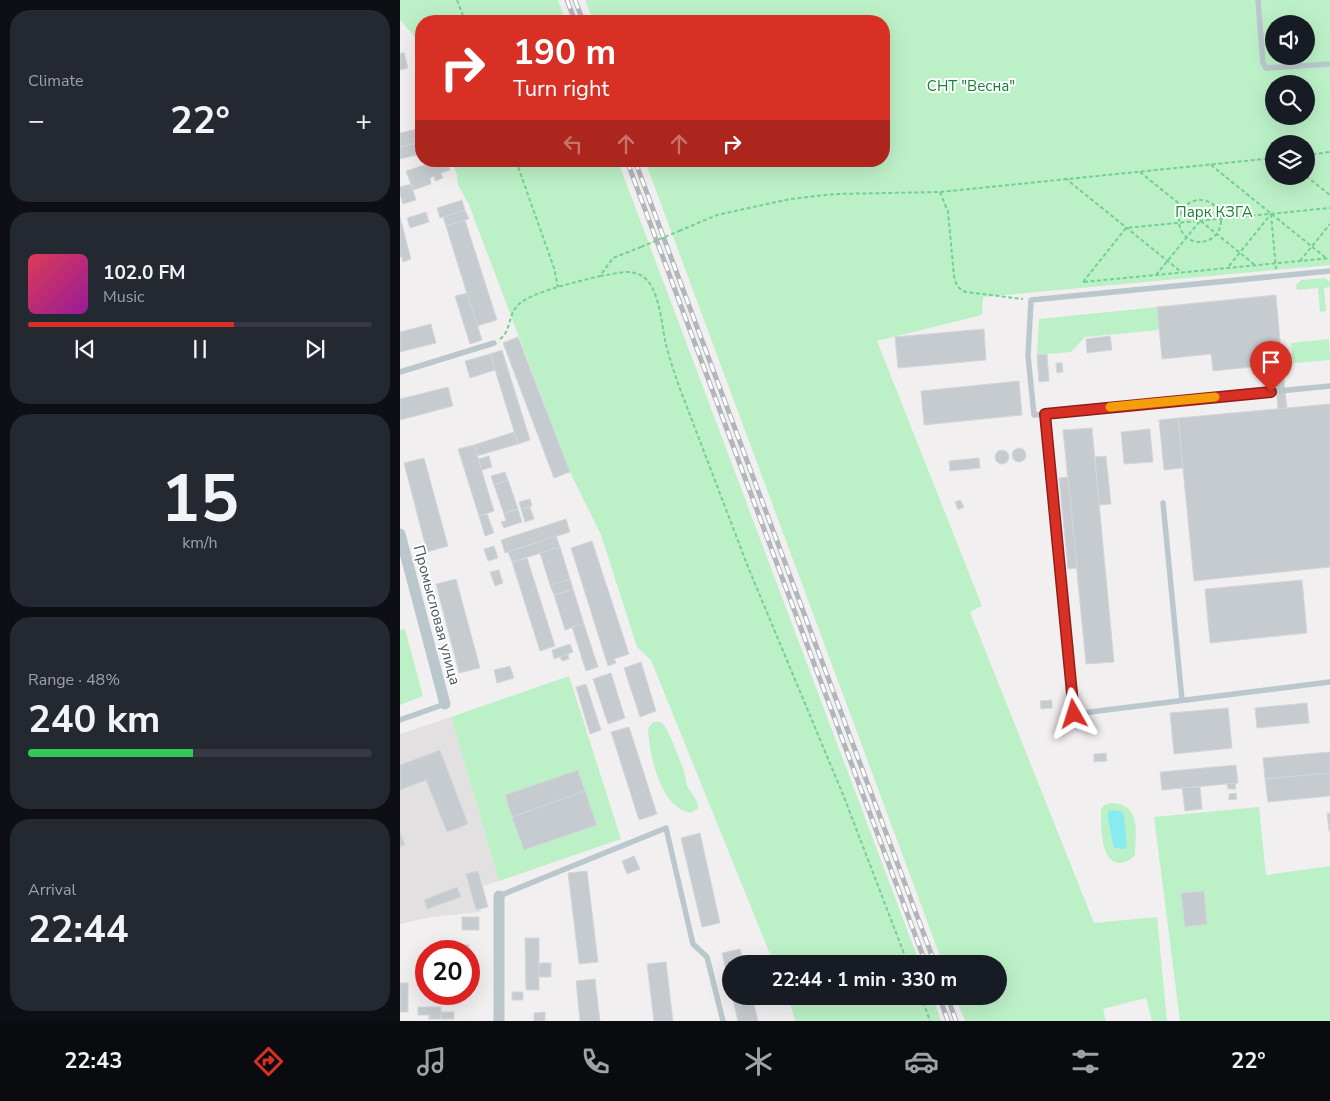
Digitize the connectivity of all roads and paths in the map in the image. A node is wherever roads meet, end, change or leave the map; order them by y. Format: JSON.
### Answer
{"nodes":[{"id":1,"x":457,"y":0,"type":"edge"},
{"id":2,"x":1258,"y":0,"type":"edge"},
{"id":3,"x":462,"y":15,"type":"edge"},
{"id":4,"x":1330,"y":64,"type":"edge"},
{"id":5,"x":1330,"y":152,"type":"edge"},
{"id":6,"x":1315,"y":154,"type":"edge"},
{"id":7,"x":1265,"y":159,"type":"edge"},
{"id":8,"x":1210,"y":164,"type":"junction"},
{"id":9,"x":518,"y":167,"type":"edge"},
{"id":10,"x":1139,"y":171,"type":"junction"},
{"id":11,"x":1065,"y":178,"type":"junction"},
{"id":12,"x":1315,"y":183,"type":"edge"},
{"id":13,"x":940,"y":192,"type":"junction"},
{"id":14,"x":1330,"y":195,"type":"edge"},
{"id":15,"x":1184,"y":208,"type":"junction"},
{"id":16,"x":1330,"y":208,"type":"edge"},
{"id":17,"x":1271,"y":214,"type":"junction"},
{"id":18,"x":1221,"y":219,"type":"junction"},
{"id":19,"x":1200,"y":221,"type":"junction"},
{"id":20,"x":1180,"y":222,"type":"junction"},
{"id":21,"x":1330,"y":224,"type":"edge"},
{"id":22,"x":1126,"y":228,"type":"junction"},
{"id":23,"x":1216,"y":234,"type":"junction"},
{"id":24,"x":1187,"y":236,"type":"junction"},
{"id":25,"x":1312,"y":247,"type":"junction"},
{"id":26,"x":1240,"y":253,"type":"junction"},
{"id":27,"x":1326,"y":258,"type":"junction"},
{"id":28,"x":1330,"y":258,"type":"edge"},
{"id":29,"x":1167,"y":261,"type":"junction"},
{"id":30,"x":1300,"y":261,"type":"junction"},
{"id":31,"x":1276,"y":263,"type":"junction"},
{"id":32,"x":1255,"y":265,"type":"junction"},
{"id":33,"x":1228,"y":268,"type":"junction"},
{"id":34,"x":1330,"y":271,"type":"edge"},
{"id":35,"x":1181,"y":272,"type":"junction"},
{"id":36,"x":1156,"y":275,"type":"junction"},
{"id":37,"x":600,"y":276,"type":"junction"},
{"id":38,"x":1277,"y":276,"type":"junction"},
{"id":39,"x":558,"y":287,"type":"junction"},
{"id":40,"x":1031,"y":300,"type":"junction"},
{"id":41,"x":494,"y":343,"type":"joint"},
{"id":42,"x":400,"y":372,"type":"edge"},
{"id":43,"x":1330,"y":386,"type":"edge"},
{"id":44,"x":1045,"y":414,"type":"junction"},
{"id":45,"x":1162,"y":503,"type":"dead end"},
{"id":46,"x":400,"y":534,"type":"edge"},
{"id":47,"x":1330,"y":682,"type":"edge"},
{"id":48,"x":1182,"y":700,"type":"junction"},
{"id":49,"x":445,"y":704,"type":"joint"},
{"id":50,"x":400,"y":720,"type":"edge"},
{"id":51,"x":499,"y":896,"type":"joint"},
{"id":52,"x":905,"y":955,"type":"edge"},
{"id":53,"x":924,"y":1005,"type":"edge"},
{"id":54,"x":500,"y":1021,"type":"edge"},
{"id":55,"x":723,"y":1021,"type":"edge"},
{"id":56,"x":930,"y":1021,"type":"edge"}],
"edges":[{"from":1,"to":3,"type":"path"},
{"from":2,"to":4,"type":"lane"},
{"from":5,"to":6,"type":"path"},
{"from":7,"to":8,"type":"path"},
{"from":8,"to":10,"type":"path"},
{"from":8,"to":17,"type":"path"},
{"from":9,"to":39,"type":"path"},
{"from":10,"to":11,"type":"path"},
{"from":10,"to":15,"type":"path"},
{"from":11,"to":13,"type":"path"},
{"from":11,"to":22,"type":"path"},
{"from":12,"to":14,"type":"path"},
{"from":13,"to":37,"type":"path","bridge":true},
{"from":13,"to":40,"type":"path"},
{"from":15,"to":18,"type":"path"},
{"from":15,"to":19,"type":"path"},
{"from":15,"to":20,"type":"path"},
{"from":16,"to":17,"type":"path"},
{"from":17,"to":18,"type":"path"},
{"from":17,"to":25,"type":"path"},
{"from":17,"to":26,"type":"path"},
{"from":17,"to":31,"type":"path"},
{"from":18,"to":19,"type":"path"},
{"from":18,"to":23,"type":"path"},
{"from":19,"to":20,"type":"path"},
{"from":19,"to":23,"type":"path"},
{"from":19,"to":24,"type":"path"},
{"from":20,"to":22,"type":"path"},
{"from":20,"to":24,"type":"path"},
{"from":21,"to":25,"type":"path"},
{"from":22,"to":29,"type":"path"},
{"from":22,"to":36,"type":"path"},
{"from":23,"to":24,"type":"path"},
{"from":23,"to":26,"type":"path"},
{"from":24,"to":29,"type":"path"},
{"from":25,"to":27,"type":"path"},
{"from":25,"to":30,"type":"path"},
{"from":26,"to":32,"type":"path"},
{"from":26,"to":33,"type":"path"},
{"from":27,"to":28,"type":"path"},
{"from":27,"to":30,"type":"path"},
{"from":29,"to":35,"type":"path"},
{"from":29,"to":36,"type":"path"},
{"from":30,"to":31,"type":"path"},
{"from":31,"to":32,"type":"path"},
{"from":31,"to":38,"type":"path"},
{"from":32,"to":33,"type":"path"},
{"from":33,"to":35,"type":"path"},
{"from":34,"to":38,"type":"lane"},
{"from":35,"to":36,"type":"path"},
{"from":37,"to":39,"type":"path"},
{"from":37,"to":52,"type":"path"},
{"from":38,"to":40,"type":"lane"},
{"from":39,"to":41,"type":"path"},
{"from":40,"to":44,"type":"lane"},
{"from":41,"to":42,"type":"lane"},
{"from":43,"to":44,"type":"lane"},
{"from":44,"to":48,"type":"lane"},
{"from":45,"to":48,"type":"lane"},
{"from":46,"to":49,"type":"street","name":"Промысловая улица"},
{"from":47,"to":48,"type":"lane"},
{"from":49,"to":50,"type":"lane"},
{"from":51,"to":54,"type":"street"},
{"from":51,"to":55,"type":"lane"},
{"from":53,"to":56,"type":"path"}]}
